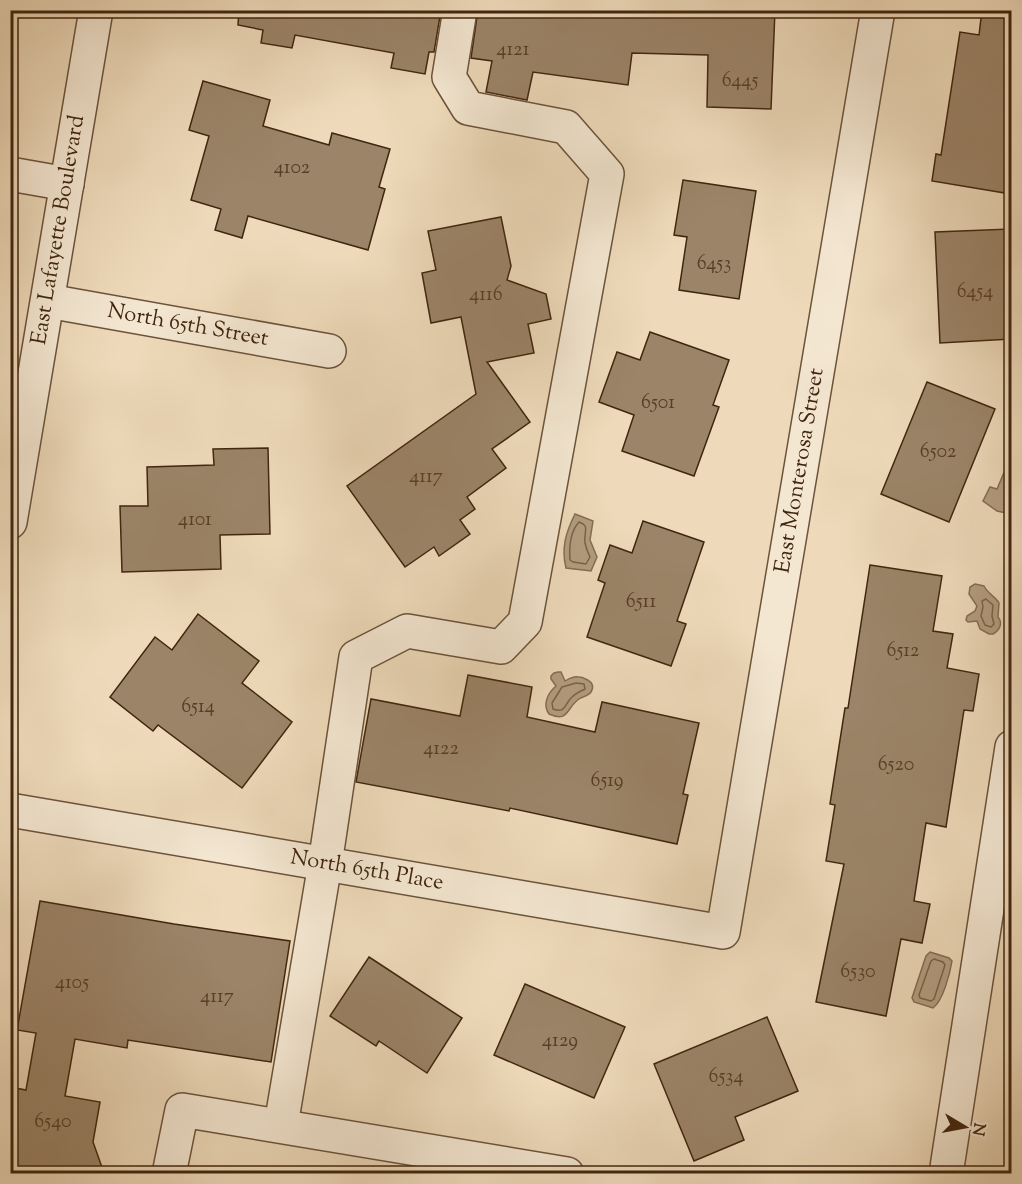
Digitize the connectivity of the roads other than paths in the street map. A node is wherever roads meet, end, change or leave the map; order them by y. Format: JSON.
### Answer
{"nodes":[{"id":1,"x":96,"y":10,"type":"edge"},
{"id":2,"x":460,"y":10,"type":"edge"},
{"id":3,"x":878,"y":10,"type":"edge"},
{"id":4,"x":10,"y":174,"type":"edge"},
{"id":5,"x":67,"y":184,"type":"junction"},
{"id":6,"x":48,"y":301,"type":"junction"},
{"id":7,"x":329,"y":351,"type":"dead end"},
{"id":8,"x":10,"y":522,"type":"edge"},
{"id":9,"x":1011,"y":747,"type":"edge"},
{"id":10,"x":10,"y":810,"type":"edge"},
{"id":11,"x":325,"y":864,"type":"junction"},
{"id":12,"x":723,"y":932,"type":"joint"},
{"id":13,"x":281,"y":1125,"type":"junction"},
{"id":14,"x":169,"y":1173,"type":"edge"},
{"id":15,"x":567,"y":1173,"type":"edge"},
{"id":16,"x":946,"y":1173,"type":"edge"}],
"edges":[{"from":1,"to":5,"type":"street","name":"East Lafayette Boulevard"},
{"from":2,"to":11,"type":"street"},
{"from":3,"to":12,"type":"street","name":"East Monterosa Street"},
{"from":4,"to":5,"type":"street"},
{"from":5,"to":6,"type":"street","name":"East Lafayette Boulevard"},
{"from":6,"to":7,"type":"street","name":"North 65th Street"},
{"from":6,"to":8,"type":"street","name":"East Lafayette Boulevard"},
{"from":9,"to":16,"type":"street"},
{"from":10,"to":11,"type":"street","name":"North 65th Place"},
{"from":11,"to":12,"type":"street","name":"North 65th Place"},
{"from":11,"to":13,"type":"street"},
{"from":13,"to":14,"type":"street"},
{"from":13,"to":15,"type":"street"}]}
